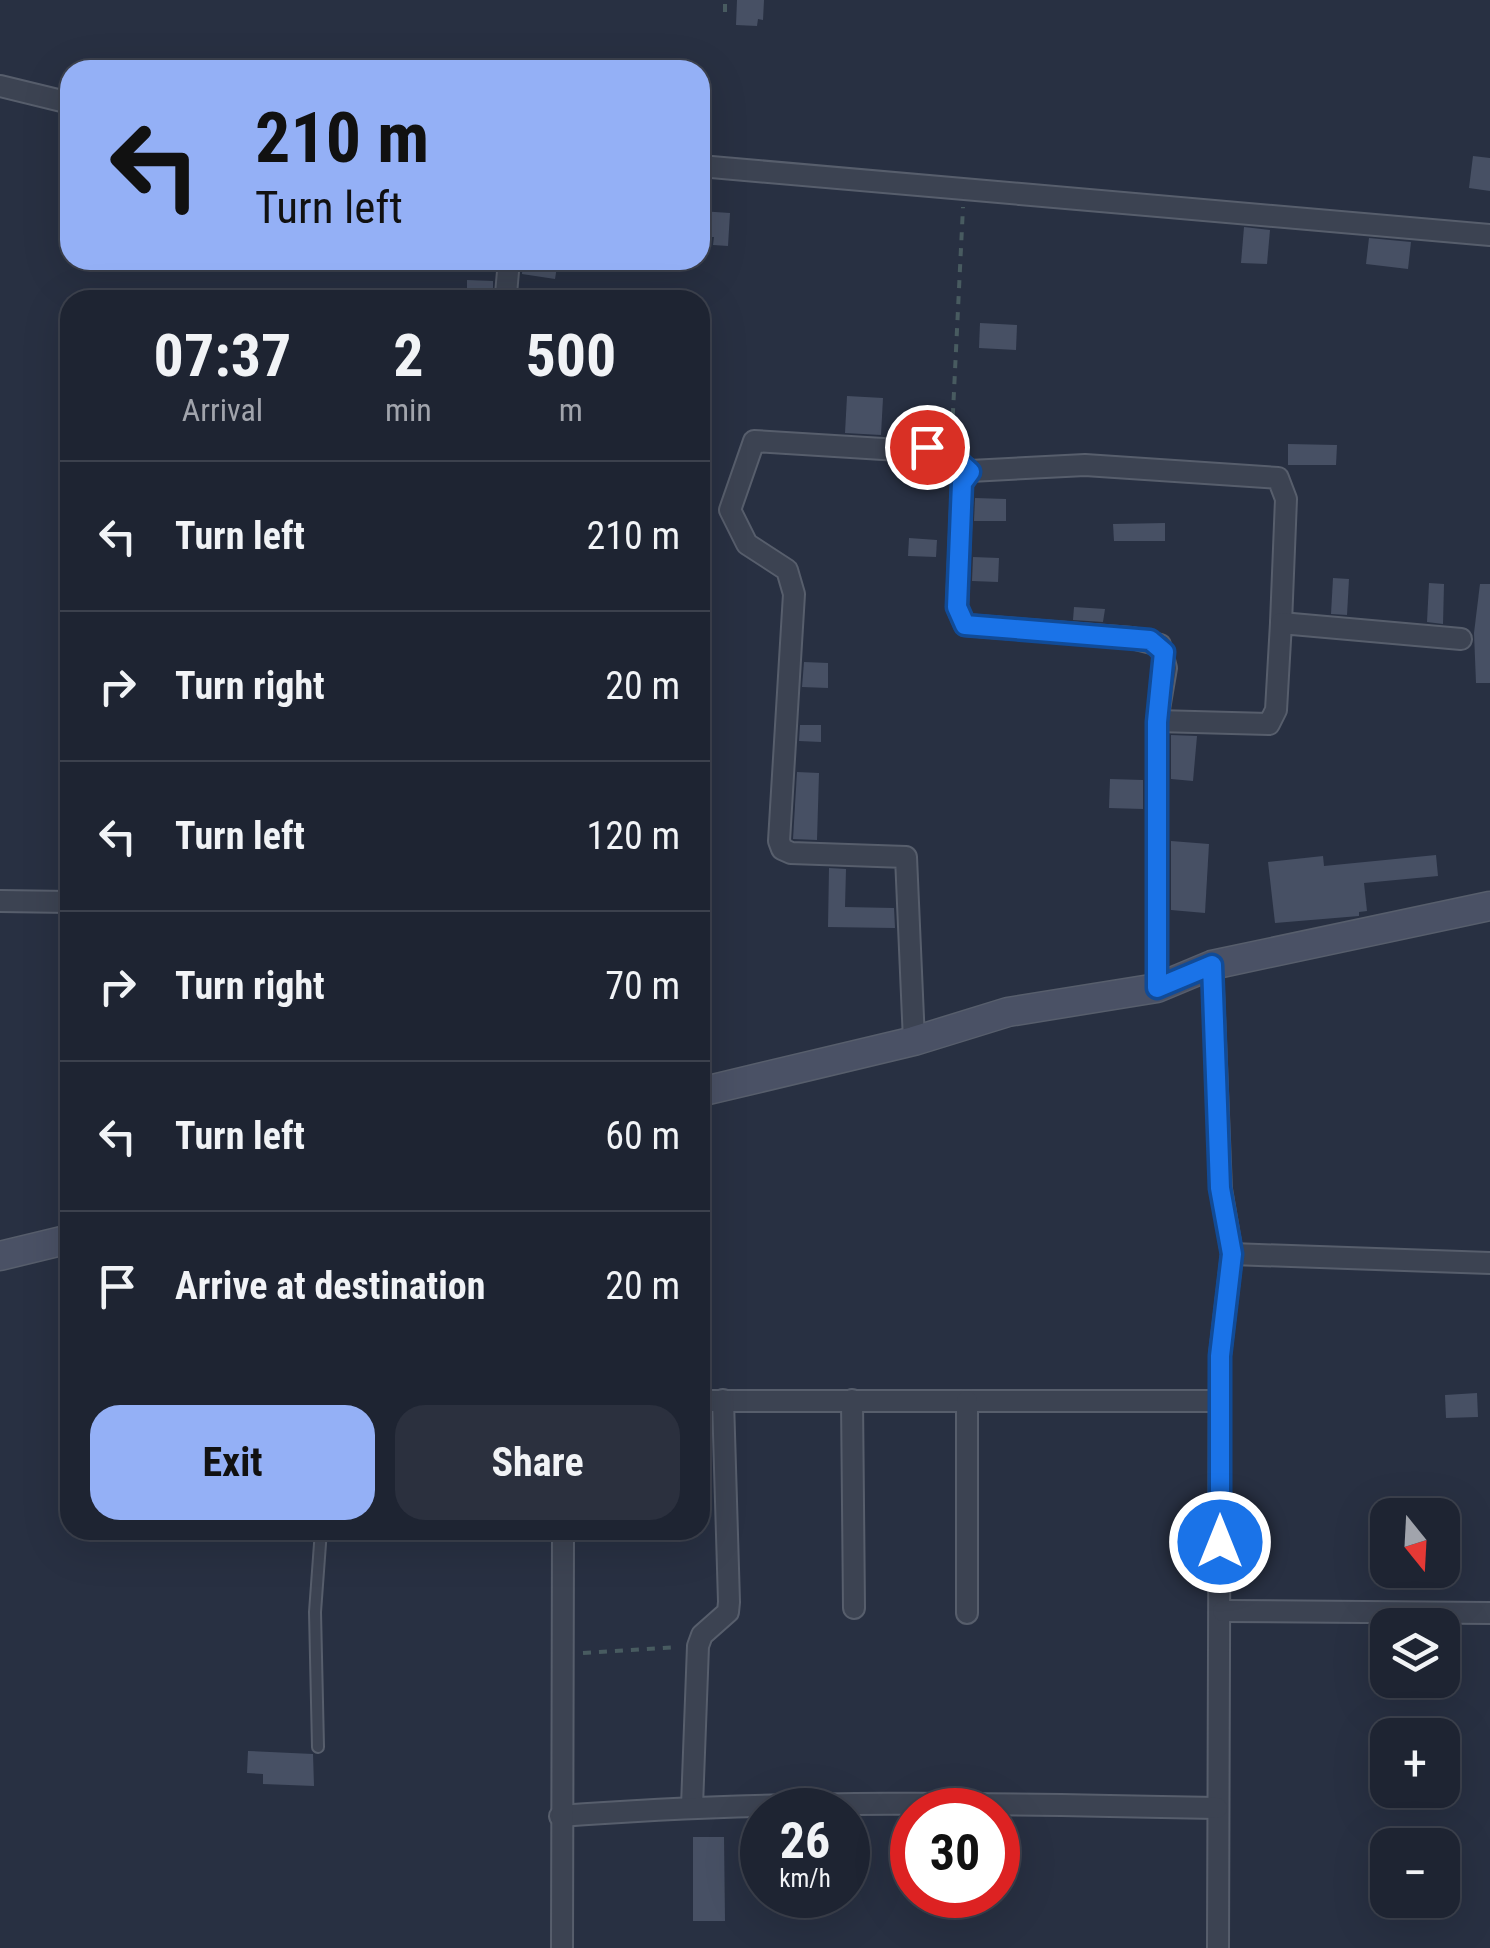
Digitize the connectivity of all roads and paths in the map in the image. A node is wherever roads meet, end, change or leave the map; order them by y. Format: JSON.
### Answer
{"nodes":[{"id":1,"x":726,"y":0,"type":"edge"},
{"id":2,"x":724,"y":12,"type":"dead end"},
{"id":3,"x":0,"y":86,"type":"edge"},
{"id":4,"x":60,"y":101,"type":"edge"},
{"id":5,"x":710,"y":167,"type":"edge"},
{"id":6,"x":964,"y":189,"type":"junction"},
{"id":7,"x":1490,"y":236,"type":"edge"},
{"id":8,"x":950,"y":456,"type":"junction"},
{"id":9,"x":970,"y":472,"type":"junction"},
{"id":10,"x":1281,"y":623,"type":"junction"},
{"id":11,"x":1461,"y":638,"type":"dead end"},
{"id":12,"x":1157,"y":722,"type":"junction"},
{"id":13,"x":0,"y":901,"type":"edge"},
{"id":14,"x":60,"y":902,"type":"edge"},
{"id":15,"x":1490,"y":906,"type":"edge"},
{"id":16,"x":1212,"y":965,"type":"junction"},
{"id":17,"x":1157,"y":988,"type":"junction"},
{"id":18,"x":914,"y":1042,"type":"junction"},
{"id":19,"x":710,"y":1090,"type":"edge"},
{"id":20,"x":60,"y":1241,"type":"edge"},
{"id":21,"x":1232,"y":1254,"type":"junction"},
{"id":22,"x":0,"y":1256,"type":"edge"},
{"id":23,"x":1490,"y":1263,"type":"edge"},
{"id":24,"x":710,"y":1400,"type":"edge"},
{"id":25,"x":723,"y":1400,"type":"junction"},
{"id":26,"x":852,"y":1400,"type":"junction"},
{"id":27,"x":1220,"y":1400,"type":"junction"},
{"id":28,"x":966,"y":1401,"type":"junction"},
{"id":29,"x":320,"y":1540,"type":"edge"},
{"id":30,"x":563,"y":1540,"type":"edge"},
{"id":31,"x":854,"y":1608,"type":"dead end"},
{"id":32,"x":1223,"y":1611,"type":"junction"},
{"id":33,"x":967,"y":1613,"type":"dead end"},
{"id":34,"x":1490,"y":1613,"type":"edge"},
{"id":35,"x":698,"y":1646,"type":"junction"},
{"id":36,"x":564,"y":1654,"type":"junction"},
{"id":37,"x":318,"y":1747,"type":"dead end"},
{"id":38,"x":692,"y":1806,"type":"junction"},
{"id":39,"x":1217,"y":1808,"type":"junction"},
{"id":40,"x":560,"y":1816,"type":"junction"},
{"id":41,"x":562,"y":1948,"type":"edge"},
{"id":42,"x":1218,"y":1948,"type":"edge"}],
"edges":[{"from":1,"to":2,"type":"path"},
{"from":3,"to":4,"type":"street"},
{"from":5,"to":6,"type":"street"},
{"from":6,"to":7,"type":"street"},
{"from":6,"to":8,"type":"path"},
{"from":8,"to":9,"type":"street"},
{"from":8,"to":18,"type":"street"},
{"from":9,"to":10,"type":"street"},
{"from":9,"to":12,"type":"street"},
{"from":10,"to":11,"type":"street"},
{"from":10,"to":12,"type":"street"},
{"from":12,"to":17,"type":"street"},
{"from":13,"to":14,"type":"street"},
{"from":15,"to":16,"type":"street"},
{"from":16,"to":17,"type":"street"},
{"from":16,"to":21,"type":"street"},
{"from":17,"to":18,"type":"street"},
{"from":18,"to":19,"type":"street"},
{"from":20,"to":22,"type":"street"},
{"from":21,"to":23,"type":"street"},
{"from":21,"to":27,"type":"street"},
{"from":24,"to":25,"type":"street"},
{"from":25,"to":26,"type":"street"},
{"from":25,"to":35,"type":"street"},
{"from":26,"to":28,"type":"street"},
{"from":26,"to":31,"type":"street"},
{"from":27,"to":28,"type":"street"},
{"from":27,"to":32,"type":"street"},
{"from":28,"to":33,"type":"street"},
{"from":29,"to":37,"type":"lane"},
{"from":30,"to":36,"type":"street"},
{"from":32,"to":34,"type":"street"},
{"from":32,"to":39,"type":"street"},
{"from":35,"to":36,"type":"path"},
{"from":35,"to":38,"type":"street"},
{"from":36,"to":40,"type":"street"},
{"from":38,"to":39,"type":"street"},
{"from":38,"to":40,"type":"street"},
{"from":39,"to":42,"type":"street"},
{"from":40,"to":41,"type":"street"}]}
